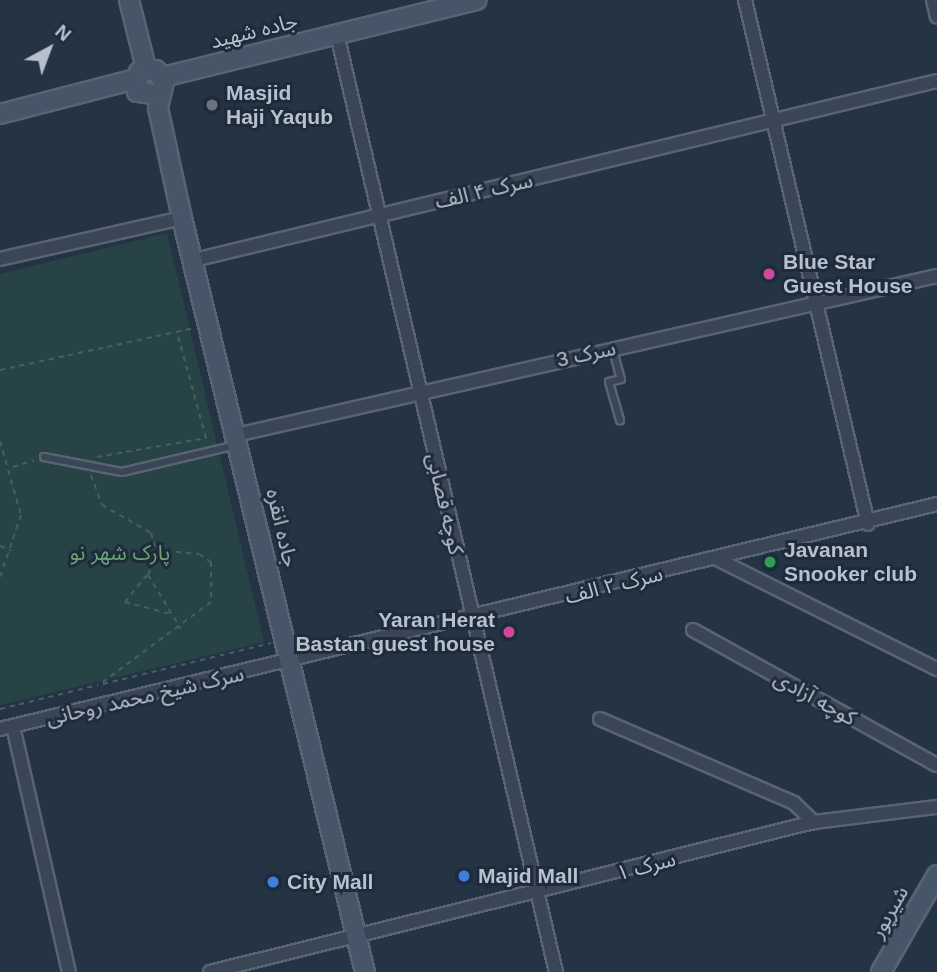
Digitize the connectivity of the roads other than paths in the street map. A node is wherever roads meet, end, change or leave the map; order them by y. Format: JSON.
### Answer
{"nodes":[{"id":1,"x":129,"y":0,"type":"edge"},
{"id":2,"x":478,"y":0,"type":"edge"},
{"id":3,"x":745,"y":0,"type":"edge"},
{"id":4,"x":933,"y":0,"type":"edge"},
{"id":5,"x":937,"y":17,"type":"edge"},
{"id":6,"x":337,"y":34,"type":"junction"},
{"id":7,"x":134,"y":77,"type":"junction"},
{"id":8,"x":937,"y":81,"type":"edge"},
{"id":9,"x":161,"y":86,"type":"junction"},
{"id":10,"x":0,"y":114,"type":"edge"},
{"id":11,"x":774,"y":125,"type":"junction"},
{"id":12,"x":377,"y":216,"type":"junction"},
{"id":13,"x":182,"y":218,"type":"junction"},
{"id":14,"x":0,"y":259,"type":"edge"},
{"id":15,"x":194,"y":260,"type":"junction"},
{"id":16,"x":937,"y":276,"type":"edge"},
{"id":17,"x":816,"y":303,"type":"junction"},
{"id":18,"x":613,"y":348,"type":"junction"},
{"id":19,"x":419,"y":391,"type":"junction"},
{"id":20,"x":620,"y":420,"type":"dead end"},
{"id":21,"x":237,"y":440,"type":"junction"},
{"id":22,"x":44,"y":457,"type":"road end"},
{"id":23,"x":937,"y":504,"type":"edge"},
{"id":24,"x":868,"y":524,"type":"junction"},
{"id":25,"x":719,"y":560,"type":"junction"},
{"id":26,"x":472,"y":619,"type":"junction"},
{"id":27,"x":694,"y":630,"type":"dead end"},
{"id":28,"x":290,"y":663,"type":"junction"},
{"id":29,"x":937,"y":669,"type":"edge"},
{"id":30,"x":600,"y":719,"type":"dead end"},
{"id":31,"x":6,"y":727,"type":"edge"},
{"id":32,"x":937,"y":765,"type":"edge"},
{"id":33,"x":937,"y":807,"type":"edge"},
{"id":34,"x":814,"y":821,"type":"junction"},
{"id":35,"x":937,"y":875,"type":"edge"},
{"id":36,"x":538,"y":895,"type":"junction"},
{"id":37,"x":356,"y":939,"type":"junction"},
{"id":38,"x":69,"y":972,"type":"edge"},
{"id":39,"x":210,"y":972,"type":"edge"},
{"id":40,"x":365,"y":972,"type":"edge"},
{"id":41,"x":556,"y":972,"type":"edge"},
{"id":42,"x":881,"y":972,"type":"edge"}],
"edges":[{"from":1,"to":7,"type":"main road"},
{"from":2,"to":6,"type":"main road","name":"جاده شهید"},
{"from":3,"to":11,"type":"street"},
{"from":4,"to":5,"type":"street"},
{"from":6,"to":9,"type":"main road","name":"جاده شهید"},
{"from":6,"to":12,"type":"street","name":"کوچه قصابی"},
{"from":7,"to":9,"type":"main road"},
{"from":7,"to":9,"type":"main road"},
{"from":7,"to":10,"type":"main road"},
{"from":8,"to":11,"type":"street","name":"سرک ۴ الف"},
{"from":9,"to":13,"type":"main road","name":"جاده انقره"},
{"from":11,"to":12,"type":"street","name":"سرک ۴ الف"},
{"from":11,"to":17,"type":"street"},
{"from":12,"to":15,"type":"street","name":"سرک ۴ الف"},
{"from":12,"to":19,"type":"street","name":"کوچه قصابی"},
{"from":13,"to":14,"type":"street"},
{"from":13,"to":15,"type":"main road","name":"جاده انقره"},
{"from":15,"to":21,"type":"main road","name":"جاده انقره"},
{"from":16,"to":17,"type":"street","name":"سرک 3"},
{"from":17,"to":18,"type":"street","name":"سرک 3"},
{"from":17,"to":24,"type":"street"},
{"from":18,"to":19,"type":"street","name":"سرک 3"},
{"from":18,"to":20,"type":"lane"},
{"from":19,"to":21,"type":"street","name":"سرک 3"},
{"from":19,"to":26,"type":"street","name":"کوچه قصابی"},
{"from":21,"to":22,"type":"lane"},
{"from":21,"to":28,"type":"main road","name":"جاده انقره"},
{"from":23,"to":24,"type":"street","name":"سرک ۲ الف"},
{"from":24,"to":25,"type":"street","name":"سرک ۲ الف"},
{"from":25,"to":26,"type":"street","name":"سرک ۲ الف"},
{"from":25,"to":29,"type":"street"},
{"from":26,"to":28,"type":"street","name":"سرک ۲ الف"},
{"from":26,"to":36,"type":"street","name":"کوچه قصابی"},
{"from":27,"to":32,"type":"street","name":"کوچه آزادی"},
{"from":28,"to":31,"type":"street","name":"سرک شیخ محمد روحانی"},
{"from":28,"to":37,"type":"main road","name":"جاده انقره"},
{"from":30,"to":34,"type":"street"},
{"from":31,"to":38,"type":"street"},
{"from":33,"to":34,"type":"street","name":"سرک ۱"},
{"from":34,"to":36,"type":"street","name":"سرک ۱"},
{"from":35,"to":42,"type":"main road","name":"شیرپور"},
{"from":36,"to":37,"type":"street","name":"سرک ۱"},
{"from":36,"to":41,"type":"street","name":"کوچه قصابی"},
{"from":37,"to":39,"type":"street","name":"سرک ۱"},
{"from":37,"to":40,"type":"main road","name":"جاده انقره"}]}
